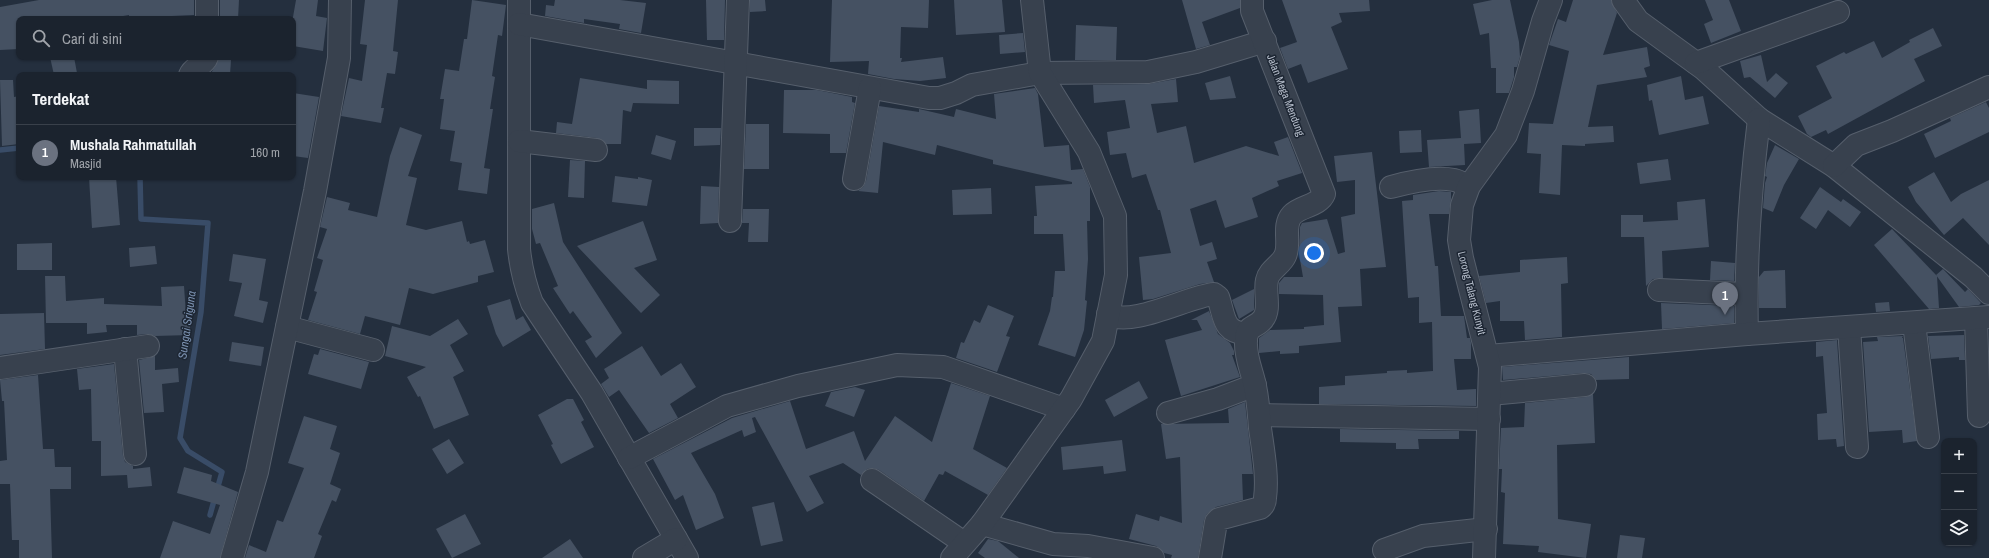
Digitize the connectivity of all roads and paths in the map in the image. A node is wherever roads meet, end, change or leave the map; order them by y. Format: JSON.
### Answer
{"nodes":[{"id":1,"x":207,"y":0,"type":"edge"},
{"id":2,"x":340,"y":0,"type":"edge"},
{"id":3,"x":519,"y":0,"type":"edge"},
{"id":4,"x":738,"y":0,"type":"edge"},
{"id":5,"x":1032,"y":0,"type":"edge"},
{"id":6,"x":1252,"y":0,"type":"edge"},
{"id":7,"x":1551,"y":0,"type":"edge"},
{"id":8,"x":1623,"y":0,"type":"edge"},
{"id":9,"x":1838,"y":12,"type":"dead end"},
{"id":10,"x":207,"y":16,"type":"edge"},
{"id":11,"x":519,"y":24,"type":"junction"},
{"id":12,"x":1265,"y":41,"type":"junction"},
{"id":13,"x":205,"y":60,"type":"edge"},
{"id":14,"x":735,"y":63,"type":"junction"},
{"id":15,"x":1696,"y":63,"type":"junction"},
{"id":16,"x":192,"y":72,"type":"edge"},
{"id":17,"x":1040,"y":73,"type":"junction"},
{"id":18,"x":1989,"y":87,"type":"edge"},
{"id":19,"x":870,"y":88,"type":"junction"},
{"id":20,"x":1759,"y":119,"type":"junction"},
{"id":21,"x":519,"y":141,"type":"junction"},
{"id":22,"x":596,"y":150,"type":"dead end"},
{"id":23,"x":1834,"y":166,"type":"junction"},
{"id":24,"x":854,"y":179,"type":"dead end"},
{"id":25,"x":1469,"y":186,"type":"junction"},
{"id":26,"x":1391,"y":187,"type":"dead end"},
{"id":27,"x":730,"y":221,"type":"dead end"},
{"id":28,"x":1659,"y":290,"type":"dead end"},
{"id":29,"x":1989,"y":293,"type":"edge"},
{"id":30,"x":1746,"y":294,"type":"junction"},
{"id":31,"x":1108,"y":314,"type":"junction"},
{"id":32,"x":1982,"y":318,"type":"edge"},
{"id":33,"x":1914,"y":323,"type":"junction"},
{"id":34,"x":287,"y":327,"type":"junction"},
{"id":35,"x":1849,"y":327,"type":"junction"},
{"id":36,"x":1247,"y":334,"type":"junction"},
{"id":37,"x":1747,"y":334,"type":"junction"},
{"id":38,"x":148,"y":346,"type":"dead end"},
{"id":39,"x":125,"y":349,"type":"junction"},
{"id":40,"x":373,"y":350,"type":"dead end"},
{"id":41,"x":1488,"y":356,"type":"junction"},
{"id":42,"x":0,"y":368,"type":"edge"},
{"id":43,"x":1255,"y":385,"type":"junction"},
{"id":44,"x":1585,"y":385,"type":"dead end"},
{"id":45,"x":1490,"y":394,"type":"junction"},
{"id":46,"x":1064,"y":409,"type":"junction"},
{"id":47,"x":1168,"y":413,"type":"dead end"},
{"id":48,"x":1259,"y":415,"type":"junction"},
{"id":49,"x":1979,"y":416,"type":"dead end"},
{"id":50,"x":1489,"y":419,"type":"junction"},
{"id":51,"x":1928,"y":437,"type":"dead end"},
{"id":52,"x":1857,"y":447,"type":"dead end"},
{"id":53,"x":135,"y":454,"type":"dead end"},
{"id":54,"x":629,"y":458,"type":"junction"},
{"id":55,"x":872,"y":480,"type":"dead end"},
{"id":56,"x":982,"y":524,"type":"junction"},
{"id":57,"x":1486,"y":529,"type":"junction"},
{"id":58,"x":676,"y":539,"type":"junction"},
{"id":59,"x":1384,"y":550,"type":"dead end"},
{"id":60,"x":958,"y":551,"type":"edge"},
{"id":61,"x":1087,"y":552,"type":"edge"},
{"id":62,"x":232,"y":558,"type":"edge"},
{"id":63,"x":644,"y":558,"type":"edge"},
{"id":64,"x":687,"y":558,"type":"edge"},
{"id":65,"x":1153,"y":558,"type":"edge"},
{"id":66,"x":1210,"y":558,"type":"edge"},
{"id":67,"x":1484,"y":558,"type":"edge"}],
"edges":[{"from":1,"to":10,"type":"street"},
{"from":2,"to":34,"type":"street"},
{"from":3,"to":11,"type":"street"},
{"from":4,"to":14,"type":"street"},
{"from":5,"to":17,"type":"street"},
{"from":6,"to":12,"type":"street","name":"Jalan Mega Mendung"},
{"from":7,"to":25,"type":"street","name":"Lorong Talang Kunyit"},
{"from":8,"to":15,"type":"street"},
{"from":9,"to":15,"type":"street"},
{"from":11,"to":14,"type":"street"},
{"from":11,"to":21,"type":"street"},
{"from":12,"to":17,"type":"street"},
{"from":12,"to":36,"type":"street","name":"Jalan Mega Mendung"},
{"from":13,"to":16,"type":"street"},
{"from":14,"to":19,"type":"street"},
{"from":14,"to":27,"type":"street"},
{"from":15,"to":20,"type":"street"},
{"from":17,"to":19,"type":"street"},
{"from":17,"to":31,"type":"street"},
{"from":18,"to":23,"type":"street"},
{"from":19,"to":24,"type":"street"},
{"from":20,"to":23,"type":"street"},
{"from":20,"to":30,"type":"street"},
{"from":21,"to":22,"type":"street"},
{"from":21,"to":54,"type":"street"},
{"from":23,"to":29,"type":"street"},
{"from":25,"to":26,"type":"street"},
{"from":25,"to":41,"type":"street","name":"Lorong Talang Kunyit"},
{"from":28,"to":30,"type":"street"},
{"from":30,"to":37,"type":"street"},
{"from":31,"to":36,"type":"street"},
{"from":31,"to":46,"type":"street"},
{"from":32,"to":33,"type":"street"},
{"from":32,"to":49,"type":"street"},
{"from":33,"to":35,"type":"street"},
{"from":33,"to":51,"type":"street"},
{"from":34,"to":40,"type":"street"},
{"from":34,"to":62,"type":"street"},
{"from":35,"to":37,"type":"street"},
{"from":35,"to":52,"type":"street"},
{"from":36,"to":43,"type":"street"},
{"from":37,"to":41,"type":"street"},
{"from":38,"to":39,"type":"street"},
{"from":39,"to":42,"type":"street"},
{"from":39,"to":53,"type":"street"},
{"from":41,"to":45,"type":"street","name":"Lorong Talang Kunyit"},
{"from":43,"to":47,"type":"street"},
{"from":43,"to":48,"type":"street"},
{"from":44,"to":45,"type":"street"},
{"from":45,"to":50,"type":"street","name":"Lorong Talang Kunyit"},
{"from":46,"to":54,"type":"street"},
{"from":46,"to":56,"type":"street"},
{"from":48,"to":50,"type":"street"},
{"from":48,"to":66,"type":"street"},
{"from":50,"to":57,"type":"street","name":"Lorong Talang Kunyit"},
{"from":54,"to":58,"type":"street"},
{"from":55,"to":60,"type":"street"},
{"from":56,"to":60,"type":"street"},
{"from":56,"to":61,"type":"street"},
{"from":57,"to":59,"type":"street"},
{"from":57,"to":67,"type":"street","name":"Lorong Talang Kunyit"},
{"from":58,"to":63,"type":"street"},
{"from":58,"to":64,"type":"street"},
{"from":61,"to":65,"type":"street"}]}
